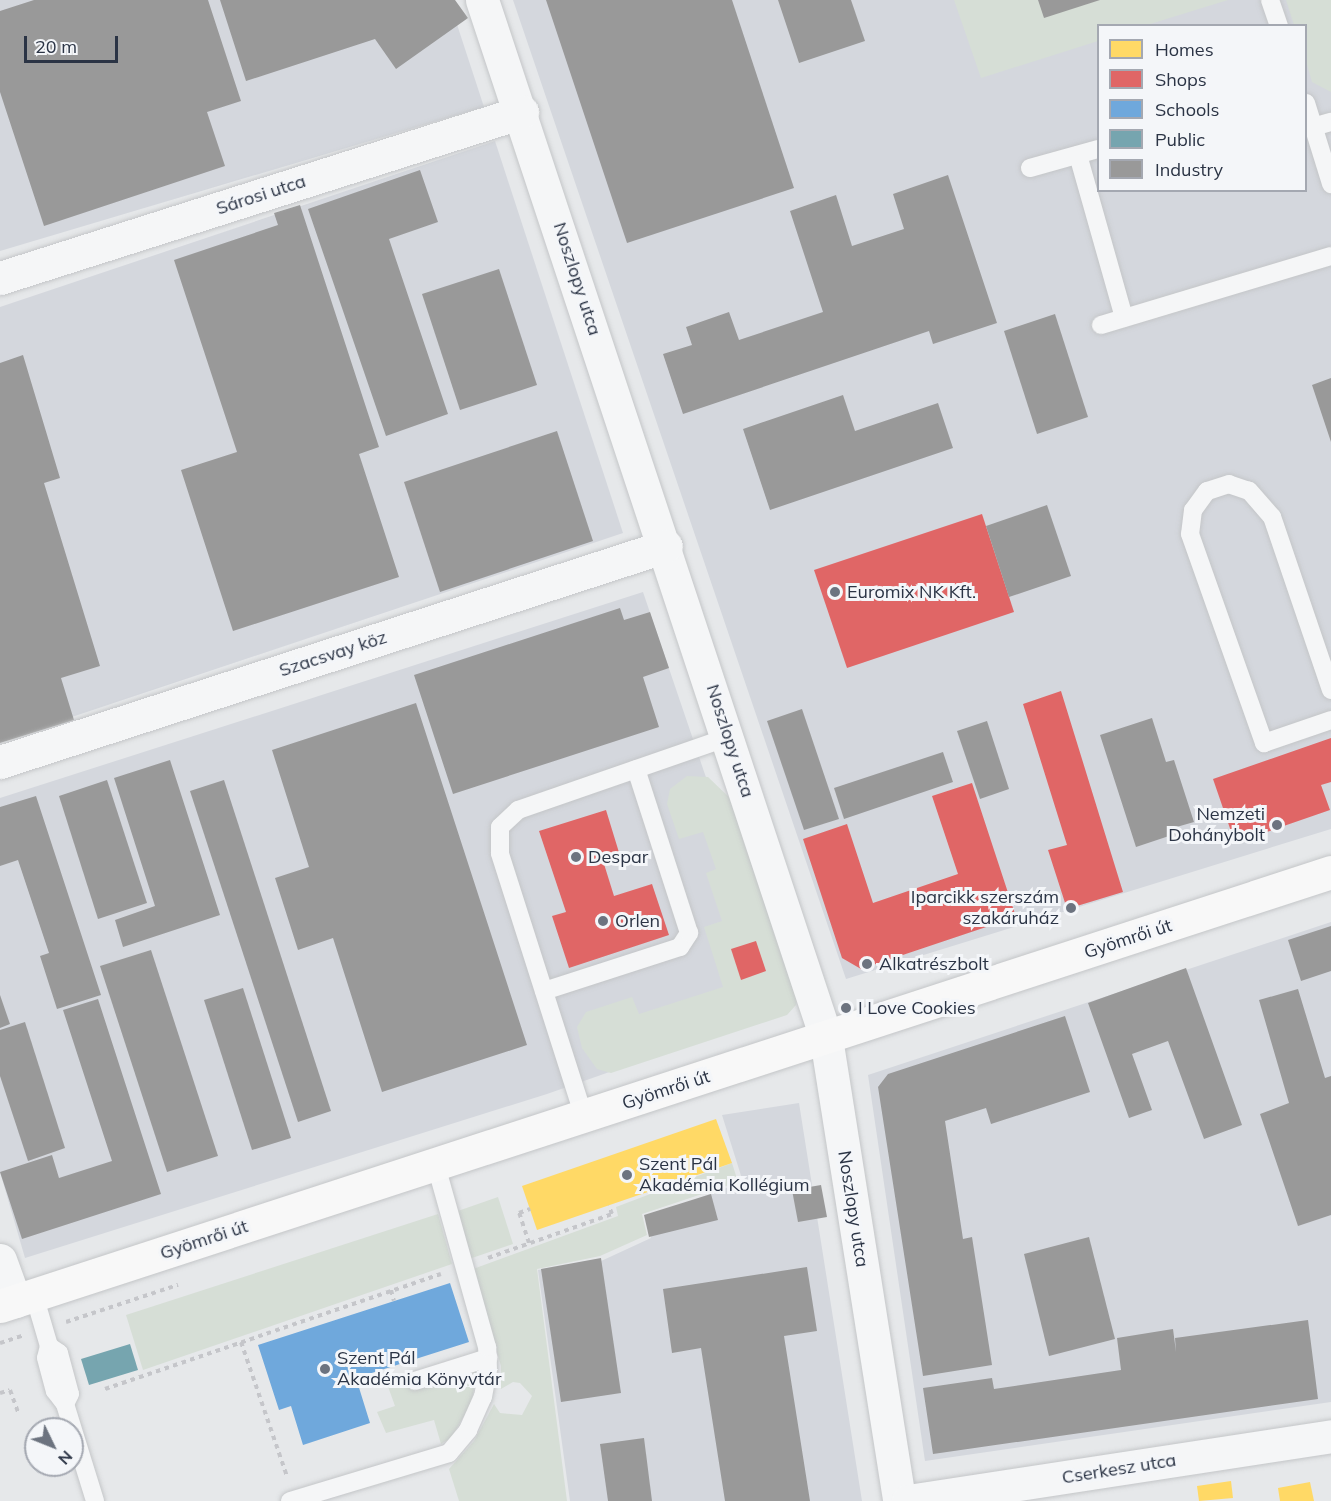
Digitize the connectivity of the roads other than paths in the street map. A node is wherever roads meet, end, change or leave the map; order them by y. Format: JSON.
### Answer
{"nodes":[{"id":1,"x":482,"y":0,"type":"edge"},
{"id":2,"x":1270,"y":0,"type":"edge"},
{"id":3,"x":1278,"y":24,"type":"edge"},
{"id":4,"x":1307,"y":109,"type":"edge"},
{"id":5,"x":522,"y":112,"type":"junction"},
{"id":6,"x":1331,"y":122,"type":"edge"},
{"id":7,"x":1313,"y":128,"type":"junction"},
{"id":8,"x":1097,"y":149,"type":"edge"},
{"id":9,"x":1078,"y":155,"type":"junction"},
{"id":10,"x":1030,"y":168,"type":"dead end"},
{"id":11,"x":1331,"y":184,"type":"edge"},
{"id":12,"x":1331,"y":256,"type":"edge"},
{"id":13,"x":0,"y":278,"type":"edge"},
{"id":14,"x":1124,"y":318,"type":"junction"},
{"id":15,"x":1101,"y":325,"type":"dead end"},
{"id":16,"x":666,"y":546,"type":"junction"},
{"id":17,"x":1331,"y":690,"type":"edge"},
{"id":18,"x":1331,"y":720,"type":"edge"},
{"id":19,"x":729,"y":737,"type":"junction"},
{"id":20,"x":0,"y":762,"type":"edge"},
{"id":21,"x":636,"y":769,"type":"junction"},
{"id":22,"x":1331,"y":872,"type":"edge"},
{"id":23,"x":544,"y":991,"type":"junction"},
{"id":24,"x":826,"y":1038,"type":"junction"},
{"id":25,"x":584,"y":1117,"type":"junction"},
{"id":26,"x":436,"y":1165,"type":"junction"},
{"id":27,"x":0,"y":1260,"type":"edge"},
{"id":28,"x":16,"y":1301,"type":"edge"},
{"id":29,"x":488,"y":1358,"type":"junction"},
{"id":30,"x":415,"y":1381,"type":"dead end"},
{"id":31,"x":1331,"y":1436,"type":"edge"},
{"id":32,"x":292,"y":1500,"type":"edge"},
{"id":33,"x":94,"y":1501,"type":"edge"},
{"id":34,"x":898,"y":1501,"type":"edge"},
{"id":35,"x":908,"y":1501,"type":"edge"}],
"edges":[{"from":1,"to":5,"type":"street","name":"Noszlopy utca"},
{"from":2,"to":3,"type":"lane"},
{"from":4,"to":7,"type":"lane"},
{"from":5,"to":13,"type":"street","name":"Sárosi utca"},
{"from":5,"to":16,"type":"street","name":"Noszlopy utca"},
{"from":6,"to":7,"type":"lane"},
{"from":7,"to":11,"type":"lane"},
{"from":8,"to":9,"type":"lane"},
{"from":9,"to":10,"type":"lane"},
{"from":9,"to":14,"type":"lane"},
{"from":12,"to":14,"type":"lane"},
{"from":14,"to":15,"type":"lane"},
{"from":16,"to":19,"type":"street","name":"Noszlopy utca"},
{"from":16,"to":20,"type":"street","name":"Szacsvay köz"},
{"from":17,"to":18,"type":"lane"},
{"from":19,"to":21,"type":"lane"},
{"from":19,"to":24,"type":"street","name":"Noszlopy utca"},
{"from":21,"to":23,"type":"lane"},
{"from":21,"to":23,"type":"lane"},
{"from":22,"to":24,"type":"street","name":"Gyömrői út"},
{"from":23,"to":25,"type":"lane"},
{"from":24,"to":25,"type":"street","name":"Gyömrői út"},
{"from":24,"to":34,"type":"street","name":"Noszlopy utca"},
{"from":25,"to":26,"type":"street","name":"Gyömrői út"},
{"from":26,"to":28,"type":"street","name":"Gyömrői út"},
{"from":26,"to":29,"type":"lane"},
{"from":27,"to":28,"type":"street"},
{"from":28,"to":33,"type":"lane"},
{"from":29,"to":30,"type":"lane"},
{"from":29,"to":32,"type":"lane"},
{"from":31,"to":35,"type":"street","name":"Cserkesz utca"}]}
